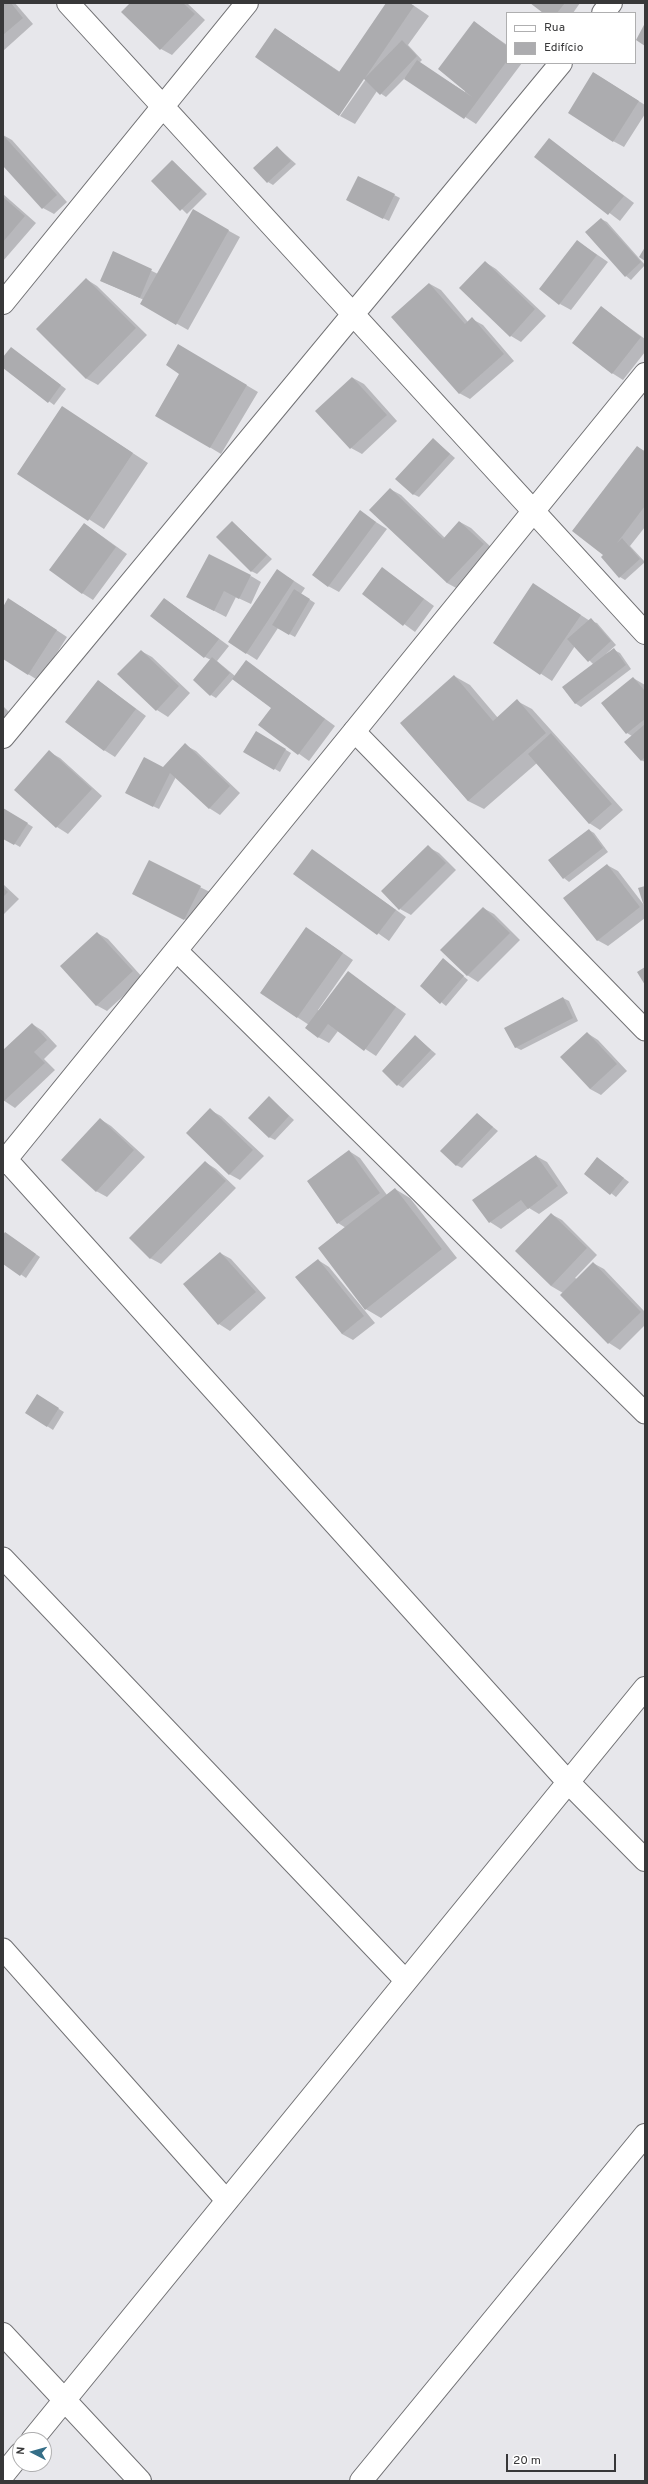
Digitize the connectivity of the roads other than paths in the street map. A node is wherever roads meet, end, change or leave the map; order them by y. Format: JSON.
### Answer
{"nodes":[{"id":1,"x":68,"y":3,"type":"edge"},
{"id":2,"x":247,"y":3,"type":"edge"},
{"id":3,"x":611,"y":3,"type":"edge"},
{"id":4,"x":604,"y":12,"type":"edge"},
{"id":5,"x":560,"y":64,"type":"edge"},
{"id":6,"x":163,"y":106,"type":"junction"},
{"id":7,"x":3,"y":303,"type":"edge"},
{"id":8,"x":354,"y":314,"type":"junction"},
{"id":9,"x":645,"y":374,"type":"edge"},
{"id":10,"x":532,"y":512,"type":"junction"},
{"id":11,"x":645,"y":633,"type":"edge"},
{"id":12,"x":354,"y":731,"type":"junction"},
{"id":13,"x":3,"y":737,"type":"edge"},
{"id":14,"x":176,"y":950,"type":"junction"},
{"id":15,"x":645,"y":1030,"type":"edge"},
{"id":16,"x":4,"y":1159,"type":"edge"},
{"id":17,"x":645,"y":1413,"type":"edge"},
{"id":18,"x":3,"y":1558,"type":"edge"},
{"id":19,"x":645,"y":1688,"type":"edge"},
{"id":20,"x":568,"y":1782,"type":"junction"},
{"id":21,"x":645,"y":1860,"type":"edge"},
{"id":22,"x":3,"y":1949,"type":"edge"},
{"id":23,"x":406,"y":1980,"type":"junction"},
{"id":24,"x":645,"y":2135,"type":"edge"},
{"id":25,"x":227,"y":2201,"type":"junction"},
{"id":26,"x":3,"y":2334,"type":"edge"},
{"id":27,"x":65,"y":2399,"type":"junction"},
{"id":28,"x":38,"y":2432,"type":"edge"},
{"id":29,"x":12,"y":2464,"type":"edge"},
{"id":30,"x":3,"y":2475,"type":"edge"},
{"id":31,"x":140,"y":2481,"type":"edge"},
{"id":32,"x":361,"y":2481,"type":"edge"}],
"edges":[{"from":1,"to":6,"type":"street"},
{"from":2,"to":6,"type":"street"},
{"from":3,"to":4,"type":"street"},
{"from":5,"to":8,"type":"street"},
{"from":6,"to":7,"type":"street"},
{"from":6,"to":8,"type":"street"},
{"from":8,"to":10,"type":"street"},
{"from":8,"to":13,"type":"street"},
{"from":9,"to":10,"type":"street"},
{"from":10,"to":11,"type":"street"},
{"from":10,"to":12,"type":"street"},
{"from":12,"to":14,"type":"street"},
{"from":12,"to":15,"type":"lane"},
{"from":14,"to":16,"type":"street"},
{"from":14,"to":17,"type":"lane"},
{"from":16,"to":20,"type":"street"},
{"from":18,"to":23,"type":"lane"},
{"from":19,"to":20,"type":"street"},
{"from":20,"to":21,"type":"street"},
{"from":20,"to":23,"type":"street"},
{"from":22,"to":25,"type":"lane"},
{"from":23,"to":25,"type":"street"},
{"from":24,"to":32,"type":"street"},
{"from":25,"to":27,"type":"street"},
{"from":26,"to":27,"type":"street"},
{"from":27,"to":28,"type":"street"},
{"from":27,"to":31,"type":"street"},
{"from":29,"to":30,"type":"street"}]}
